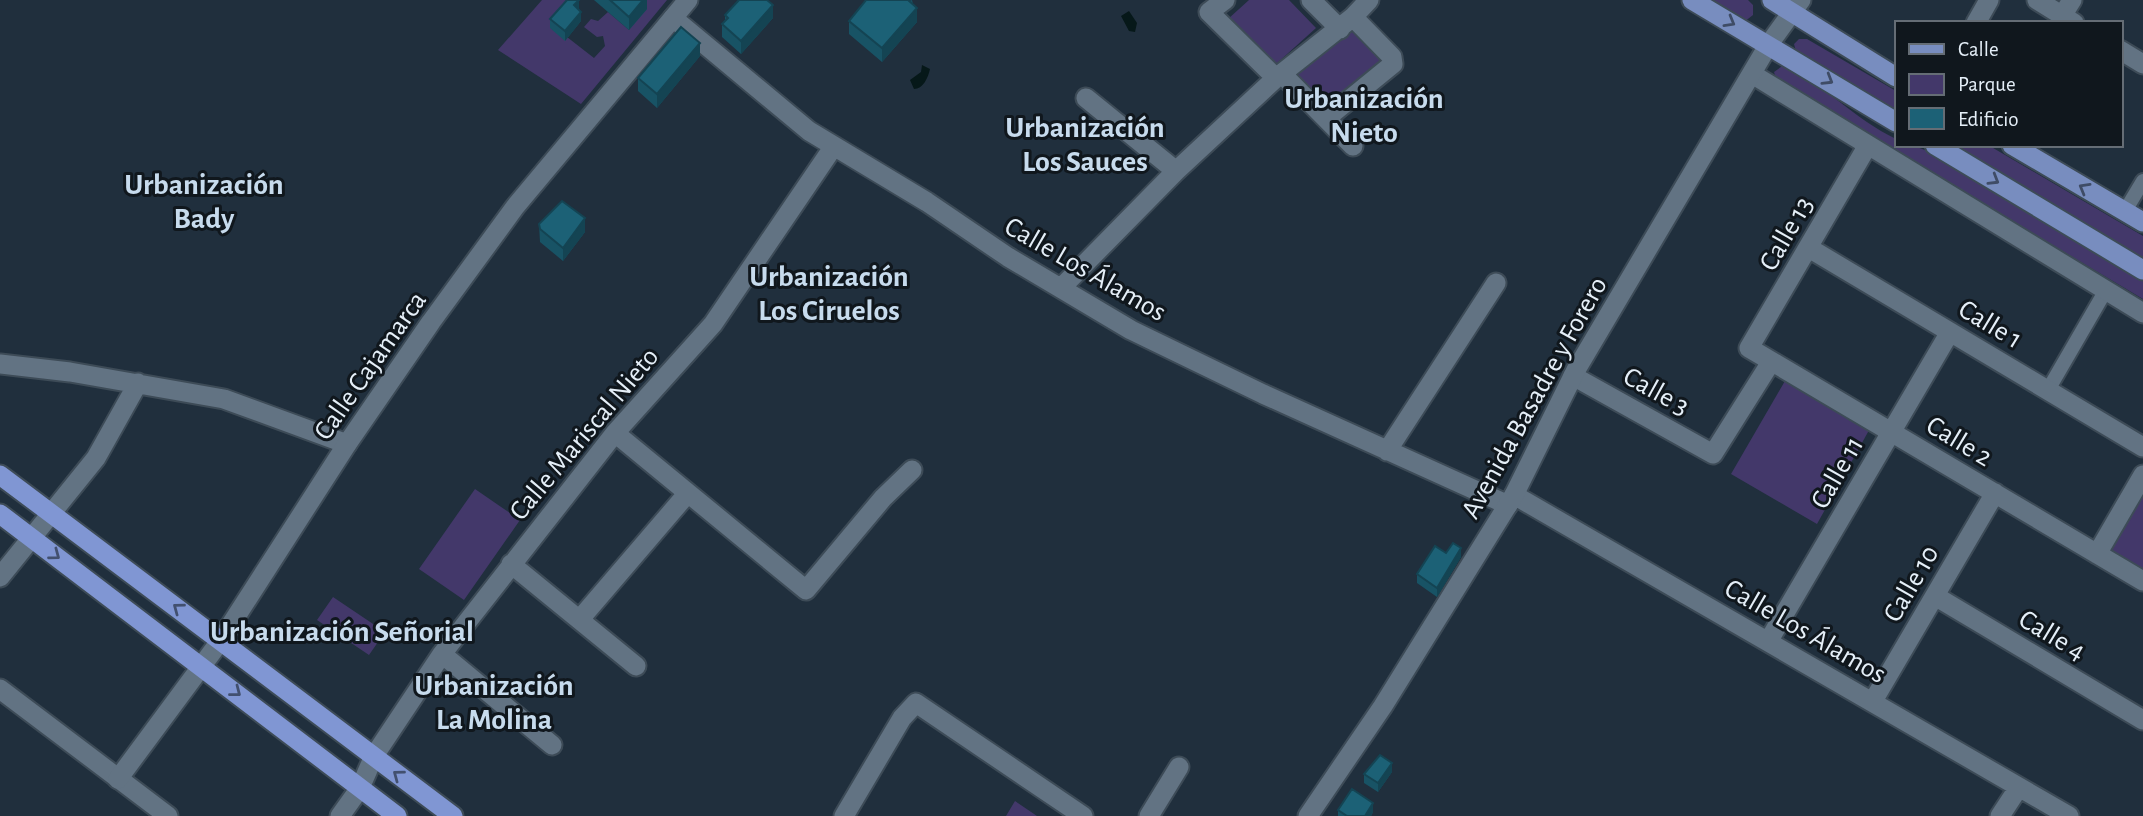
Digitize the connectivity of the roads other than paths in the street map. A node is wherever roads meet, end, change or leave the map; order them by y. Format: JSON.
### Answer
{"nodes":[{"id":1,"x":688,"y":0,"type":"edge"},
{"id":2,"x":1225,"y":0,"type":"edge"},
{"id":3,"x":1311,"y":0,"type":"edge"},
{"id":4,"x":1369,"y":0,"type":"edge"},
{"id":5,"x":1692,"y":0,"type":"edge"},
{"id":6,"x":1772,"y":0,"type":"edge"},
{"id":7,"x":1989,"y":0,"type":"edge"},
{"id":8,"x":2037,"y":0,"type":"edge"},
{"id":9,"x":1796,"y":7,"type":"edge"},
{"id":10,"x":2070,"y":13,"type":"edge"},
{"id":11,"x":673,"y":18,"type":"junction"},
{"id":12,"x":1977,"y":21,"type":"edge"},
{"id":13,"x":1347,"y":23,"type":"junction"},
{"id":14,"x":1769,"y":44,"type":"junction"},
{"id":15,"x":2122,"y":51,"type":"edge"},
{"id":16,"x":2143,"y":64,"type":"edge"},
{"id":17,"x":1752,"y":74,"type":"junction"},
{"id":18,"x":1279,"y":76,"type":"junction"},
{"id":19,"x":1895,"y":76,"type":"edge"},
{"id":20,"x":1086,"y":97,"type":"dead end"},
{"id":21,"x":1328,"y":117,"type":"junction"},
{"id":22,"x":1895,"y":121,"type":"edge"},
{"id":23,"x":1868,"y":145,"type":"junction"},
{"id":24,"x":834,"y":146,"type":"junction"},
{"id":25,"x":1353,"y":146,"type":"dead end"},
{"id":26,"x":1938,"y":147,"type":"edge"},
{"id":27,"x":2015,"y":147,"type":"edge"},
{"id":28,"x":1176,"y":171,"type":"junction"},
{"id":29,"x":2143,"y":181,"type":"edge"},
{"id":30,"x":2125,"y":211,"type":"junction"},
{"id":31,"x":2143,"y":222,"type":"edge"},
{"id":32,"x":1809,"y":248,"type":"junction"},
{"id":33,"x":2143,"y":270,"type":"edge"},
{"id":34,"x":1496,"y":283,"type":"dead end"},
{"id":35,"x":1061,"y":288,"type":"junction"},
{"id":36,"x":2106,"y":290,"type":"junction"},
{"id":37,"x":2143,"y":313,"type":"edge"},
{"id":38,"x":1950,"y":332,"type":"junction"},
{"id":39,"x":1748,"y":348,"type":"joint"},
{"id":40,"x":1771,"y":362,"type":"junction"},
{"id":41,"x":0,"y":364,"type":"edge"},
{"id":42,"x":1573,"y":376,"type":"junction"},
{"id":43,"x":138,"y":383,"type":"junction"},
{"id":44,"x":2048,"y":390,"type":"junction"},
{"id":45,"x":1892,"y":432,"type":"junction"},
{"id":46,"x":615,"y":433,"type":"junction"},
{"id":47,"x":347,"y":444,"type":"junction"},
{"id":48,"x":2143,"y":447,"type":"edge"},
{"id":49,"x":1387,"y":451,"type":"junction"},
{"id":50,"x":912,"y":470,"type":"dead end"},
{"id":51,"x":0,"y":475,"type":"edge"},
{"id":52,"x":2143,"y":475,"type":"edge"},
{"id":53,"x":1995,"y":493,"type":"junction"},
{"id":54,"x":687,"y":494,"type":"junction"},
{"id":55,"x":1511,"y":500,"type":"junction"},
{"id":56,"x":0,"y":514,"type":"edge"},
{"id":57,"x":52,"y":514,"type":"junction"},
{"id":58,"x":33,"y":538,"type":"junction"},
{"id":59,"x":2097,"y":554,"type":"junction"},
{"id":60,"x":512,"y":564,"type":"junction"},
{"id":61,"x":0,"y":577,"type":"edge"},
{"id":62,"x":2143,"y":581,"type":"edge"},
{"id":63,"x":1935,"y":596,"type":"junction"},
{"id":64,"x":580,"y":620,"type":"junction"},
{"id":65,"x":221,"y":640,"type":"junction"},
{"id":66,"x":1769,"y":640,"type":"junction"},
{"id":67,"x":442,"y":654,"type":"junction"},
{"id":68,"x":202,"y":665,"type":"junction"},
{"id":69,"x":636,"y":666,"type":"dead end"},
{"id":70,"x":0,"y":689,"type":"edge"},
{"id":71,"x":1873,"y":701,"type":"junction"},
{"id":72,"x":2143,"y":720,"type":"edge"},
{"id":73,"x":552,"y":745,"type":"dead end"},
{"id":74,"x":374,"y":756,"type":"junction"},
{"id":75,"x":1179,"y":767,"type":"dead end"},
{"id":76,"x":118,"y":779,"type":"junction"},
{"id":77,"x":2019,"y":787,"type":"junction"},
{"id":78,"x":360,"y":788,"type":"junction"},
{"id":79,"x":161,"y":814,"type":"edge"},
{"id":80,"x":849,"y":814,"type":"edge"},
{"id":81,"x":340,"y":816,"type":"edge"},
{"id":82,"x":397,"y":816,"type":"edge"},
{"id":83,"x":453,"y":816,"type":"edge"},
{"id":84,"x":1083,"y":816,"type":"edge"},
{"id":85,"x":1149,"y":816,"type":"edge"},
{"id":86,"x":1308,"y":816,"type":"edge"},
{"id":87,"x":2000,"y":816,"type":"edge"},
{"id":88,"x":2069,"y":816,"type":"edge"}],
"edges":[{"from":1,"to":11,"type":"street","name":"Calle Cajamarca"},
{"from":2,"to":18,"type":"street"},
{"from":3,"to":13,"type":"street"},
{"from":4,"to":13,"type":"street"},
{"from":5,"to":14,"type":"main road","one_way":true},
{"from":6,"to":9,"type":"main road"},
{"from":7,"to":12,"type":"street"},
{"from":8,"to":10,"type":"street"},
{"from":9,"to":14,"type":"street","name":"Avenida Basadre y Forero"},
{"from":9,"to":19,"type":"main road"},
{"from":11,"to":24,"type":"street","name":"Calle Los Álamos"},
{"from":11,"to":47,"type":"street","name":"Calle Cajamarca"},
{"from":13,"to":18,"type":"street"},
{"from":13,"to":21,"type":"street"},
{"from":14,"to":17,"type":"street","name":"Avenida Basadre y Forero"},
{"from":14,"to":22,"type":"main road","one_way":true},
{"from":15,"to":16,"type":"street"},
{"from":17,"to":23,"type":"street"},
{"from":17,"to":42,"type":"street","name":"Avenida Basadre y Forero"},
{"from":18,"to":21,"type":"street"},
{"from":18,"to":28,"type":"street"},
{"from":20,"to":28,"type":"street"},
{"from":21,"to":25,"type":"street"},
{"from":23,"to":32,"type":"street","name":"Calle 13"},
{"from":23,"to":36,"type":"street"},
{"from":24,"to":35,"type":"street","name":"Calle Los Álamos"},
{"from":24,"to":46,"type":"street","name":"Calle Mariscal Nieto"},
{"from":26,"to":33,"type":"main road","one_way":true},
{"from":30,"to":27,"type":"main road","one_way":true},
{"from":28,"to":35,"type":"street"},
{"from":29,"to":30,"type":"street"},
{"from":30,"to":31,"type":"main road"},
{"from":32,"to":38,"type":"street","name":"Calle 1"},
{"from":32,"to":39,"type":"street","name":"Calle 13"},
{"from":34,"to":49,"type":"street"},
{"from":35,"to":49,"type":"street","name":"Calle Los Álamos"},
{"from":36,"to":37,"type":"street"},
{"from":36,"to":44,"type":"street"},
{"from":38,"to":44,"type":"street","name":"Calle 1"},
{"from":38,"to":45,"type":"street","name":"Calle 11"},
{"from":39,"to":40,"type":"street","name":"Calle 2"},
{"from":40,"to":42,"type":"street","name":"Calle 3"},
{"from":40,"to":45,"type":"street","name":"Calle 2"},
{"from":41,"to":43,"type":"street"},
{"from":42,"to":55,"type":"street","name":"Avenida Basadre y Forero"},
{"from":43,"to":47,"type":"street"},
{"from":43,"to":57,"type":"street"},
{"from":44,"to":48,"type":"street","name":"Calle 1"},
{"from":45,"to":53,"type":"street","name":"Calle 2"},
{"from":45,"to":66,"type":"street","name":"Calle 11"},
{"from":46,"to":54,"type":"street"},
{"from":46,"to":60,"type":"street","name":"Calle Mariscal Nieto"},
{"from":47,"to":65,"type":"street","name":"Calle Cajamarca"},
{"from":49,"to":55,"type":"street","name":"Calle Los Álamos"},
{"from":50,"to":54,"type":"street"},
{"from":51,"to":57,"type":"highway"},
{"from":52,"to":59,"type":"street"},
{"from":53,"to":59,"type":"street","name":"Calle 2"},
{"from":53,"to":63,"type":"street","name":"Calle 10"},
{"from":54,"to":64,"type":"street"},
{"from":55,"to":66,"type":"street","name":"Calle Los Álamos"},
{"from":55,"to":86,"type":"street","name":"Avenida Basadre y Forero"},
{"from":56,"to":58,"type":"highway"},
{"from":57,"to":58,"type":"street"},
{"from":65,"to":57,"type":"highway","one_way":true},
{"from":58,"to":61,"type":"street"},
{"from":58,"to":68,"type":"highway","one_way":true},
{"from":59,"to":62,"type":"street","name":"Calle 2"},
{"from":60,"to":64,"type":"street"},
{"from":60,"to":67,"type":"street","name":"Calle Mariscal Nieto"},
{"from":63,"to":71,"type":"street","name":"Calle 10"},
{"from":63,"to":72,"type":"street","name":"Calle 4"},
{"from":64,"to":69,"type":"street"},
{"from":65,"to":68,"type":"street","name":"Calle Cajamarca"},
{"from":65,"to":74,"type":"highway"},
{"from":66,"to":71,"type":"street","name":"Calle Los Álamos"},
{"from":67,"to":73,"type":"street"},
{"from":67,"to":74,"type":"street","name":"Calle Mariscal Nieto"},
{"from":68,"to":76,"type":"street","name":"Calle Cajamarca"},
{"from":68,"to":78,"type":"highway","one_way":true},
{"from":70,"to":76,"type":"street"},
{"from":71,"to":77,"type":"street","name":"Calle Los Álamos"},
{"from":74,"to":78,"type":"street","name":"Calle Mariscal Nieto"},
{"from":83,"to":74,"type":"highway","one_way":true},
{"from":75,"to":85,"type":"street"},
{"from":76,"to":79,"type":"street"},
{"from":77,"to":87,"type":"street"},
{"from":77,"to":88,"type":"street","name":"Calle Los Álamos"},
{"from":78,"to":81,"type":"street","name":"Calle Mariscal Nieto"},
{"from":78,"to":82,"type":"highway"},
{"from":80,"to":84,"type":"street"}]}
